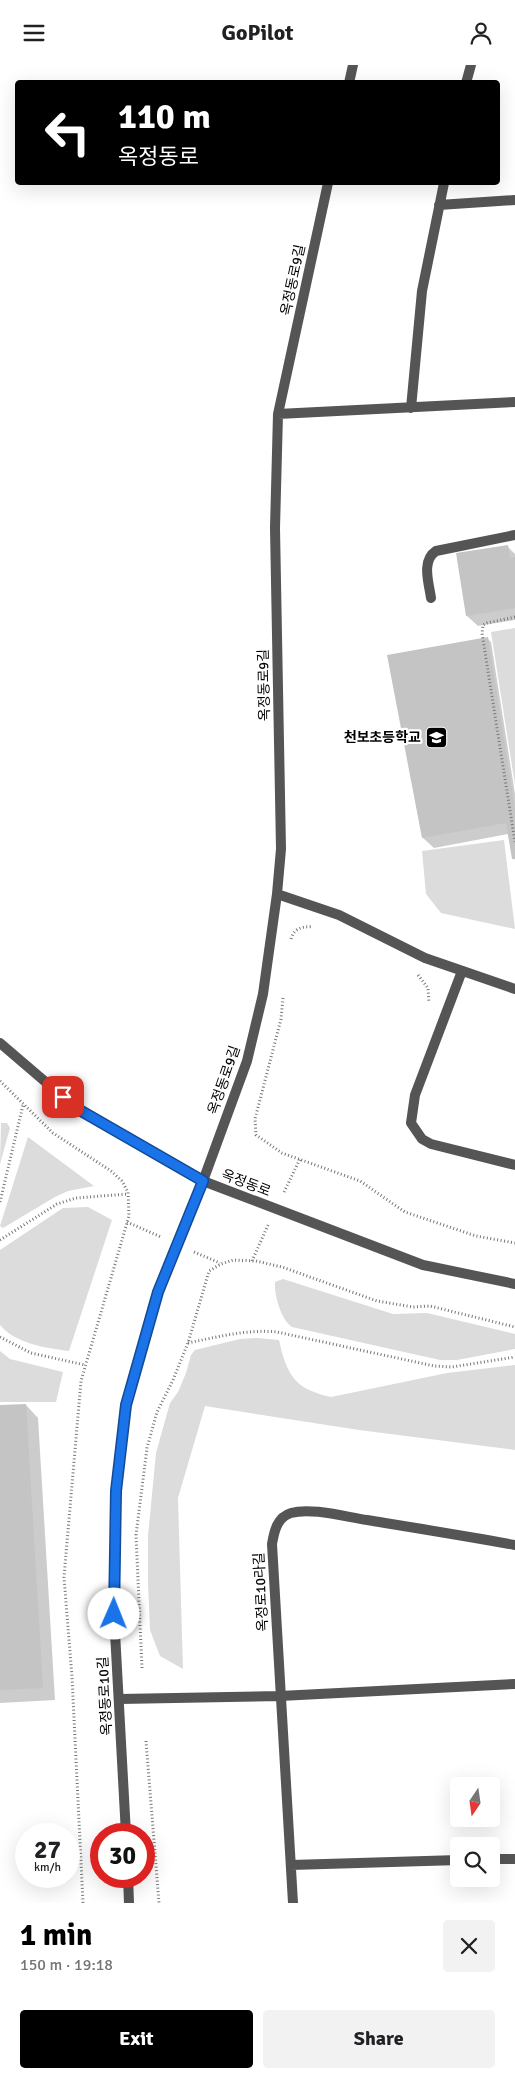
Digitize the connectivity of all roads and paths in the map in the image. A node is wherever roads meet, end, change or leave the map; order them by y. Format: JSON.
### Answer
{"nodes":[{"id":1,"x":353,"y":65,"type":"edge"},
{"id":2,"x":471,"y":65,"type":"edge"},
{"id":3,"x":350,"y":80,"type":"edge"},
{"id":4,"x":467,"y":80,"type":"edge"},
{"id":5,"x":328,"y":185,"type":"edge"},
{"id":6,"x":444,"y":185,"type":"edge"},
{"id":7,"x":515,"y":200,"type":"edge"},
{"id":8,"x":439,"y":205,"type":"junction"},
{"id":9,"x":515,"y":402,"type":"edge"},
{"id":10,"x":411,"y":407,"type":"junction"},
{"id":11,"x":278,"y":414,"type":"junction"},
{"id":12,"x":515,"y":535,"type":"edge"},
{"id":13,"x":431,"y":598,"type":"dead end"},
{"id":14,"x":515,"y":617,"type":"edge"},
{"id":15,"x":515,"y":842,"type":"edge"},
{"id":16,"x":277,"y":894,"type":"junction"},
{"id":17,"x":300,"y":927,"type":"dead end"},
{"id":18,"x":289,"y":943,"type":"dead end"},
{"id":19,"x":462,"y":971,"type":"junction"},
{"id":20,"x":515,"y":989,"type":"edge"},
{"id":21,"x":284,"y":990,"type":"dead end"},
{"id":22,"x":0,"y":1043,"type":"edge"},
{"id":23,"x":0,"y":1081,"type":"edge"},
{"id":24,"x":23,"y":1105,"type":"junction"},
{"id":25,"x":515,"y":1165,"type":"edge"},
{"id":26,"x":203,"y":1181,"type":"junction"},
{"id":27,"x":128,"y":1194,"type":"junction"},
{"id":28,"x":0,"y":1202,"type":"edge"},
{"id":29,"x":0,"y":1240,"type":"edge"},
{"id":30,"x":515,"y":1243,"type":"edge"},
{"id":31,"x":515,"y":1284,"type":"edge"},
{"id":32,"x":515,"y":1327,"type":"edge"},
{"id":33,"x":0,"y":1337,"type":"edge"},
{"id":34,"x":188,"y":1343,"type":"junction"},
{"id":35,"x":515,"y":1357,"type":"edge"},
{"id":36,"x":86,"y":1365,"type":"junction"},
{"id":37,"x":515,"y":1545,"type":"edge"},
{"id":38,"x":142,"y":1668,"type":"dead end"},
{"id":39,"x":515,"y":1684,"type":"edge"},
{"id":40,"x":280,"y":1696,"type":"junction"},
{"id":41,"x":120,"y":1699,"type":"junction"},
{"id":42,"x":146,"y":1741,"type":"dead end"},
{"id":43,"x":126,"y":1823,"type":"edge"},
{"id":44,"x":500,"y":1859,"type":"edge"},
{"id":45,"x":515,"y":1859,"type":"edge"},
{"id":46,"x":450,"y":1860,"type":"edge"},
{"id":47,"x":290,"y":1865,"type":"junction"},
{"id":48,"x":129,"y":1888,"type":"edge"},
{"id":49,"x":83,"y":1903,"type":"edge"},
{"id":50,"x":130,"y":1903,"type":"edge"},
{"id":51,"x":159,"y":1903,"type":"edge"},
{"id":52,"x":293,"y":1903,"type":"edge"}],
"edges":[{"from":1,"to":3,"type":"street"},
{"from":2,"to":4,"type":"street"},
{"from":5,"to":11,"type":"street","name":"옥정동로9길"},
{"from":6,"to":8,"type":"street"},
{"from":7,"to":8,"type":"street"},
{"from":8,"to":10,"type":"street"},
{"from":9,"to":10,"type":"street"},
{"from":10,"to":11,"type":"street"},
{"from":11,"to":16,"type":"street","name":"옥정동로9길"},
{"from":12,"to":13,"type":"street"},
{"from":14,"to":15,"type":"path"},
{"from":16,"to":19,"type":"street"},
{"from":16,"to":26,"type":"street","name":"옥정동로9길"},
{"from":17,"to":18,"type":"path"},
{"from":19,"to":20,"type":"street"},
{"from":19,"to":25,"type":"street"},
{"from":21,"to":30,"type":"path"},
{"from":22,"to":26,"type":"street","name":"옥정동로"},
{"from":23,"to":24,"type":"path"},
{"from":24,"to":27,"type":"path"},
{"from":24,"to":28,"type":"path"},
{"from":26,"to":31,"type":"street","name":"옥정동로"},
{"from":26,"to":41,"type":"street","name":"옥정동로10길"},
{"from":27,"to":29,"type":"path"},
{"from":27,"to":36,"type":"path"},
{"from":32,"to":34,"type":"path"},
{"from":33,"to":36,"type":"path"},
{"from":34,"to":35,"type":"path"},
{"from":34,"to":38,"type":"path"},
{"from":36,"to":49,"type":"path"},
{"from":37,"to":40,"type":"street","name":"옥정로10라길"},
{"from":39,"to":40,"type":"street"},
{"from":40,"to":41,"type":"street"},
{"from":40,"to":47,"type":"street","name":"옥정로10라길"},
{"from":41,"to":43,"type":"street","name":"옥정동로10길"},
{"from":42,"to":51,"type":"path"},
{"from":44,"to":45,"type":"street"},
{"from":46,"to":47,"type":"street"},
{"from":47,"to":52,"type":"street","name":"옥정로10라길"},
{"from":48,"to":50,"type":"street"}]}
